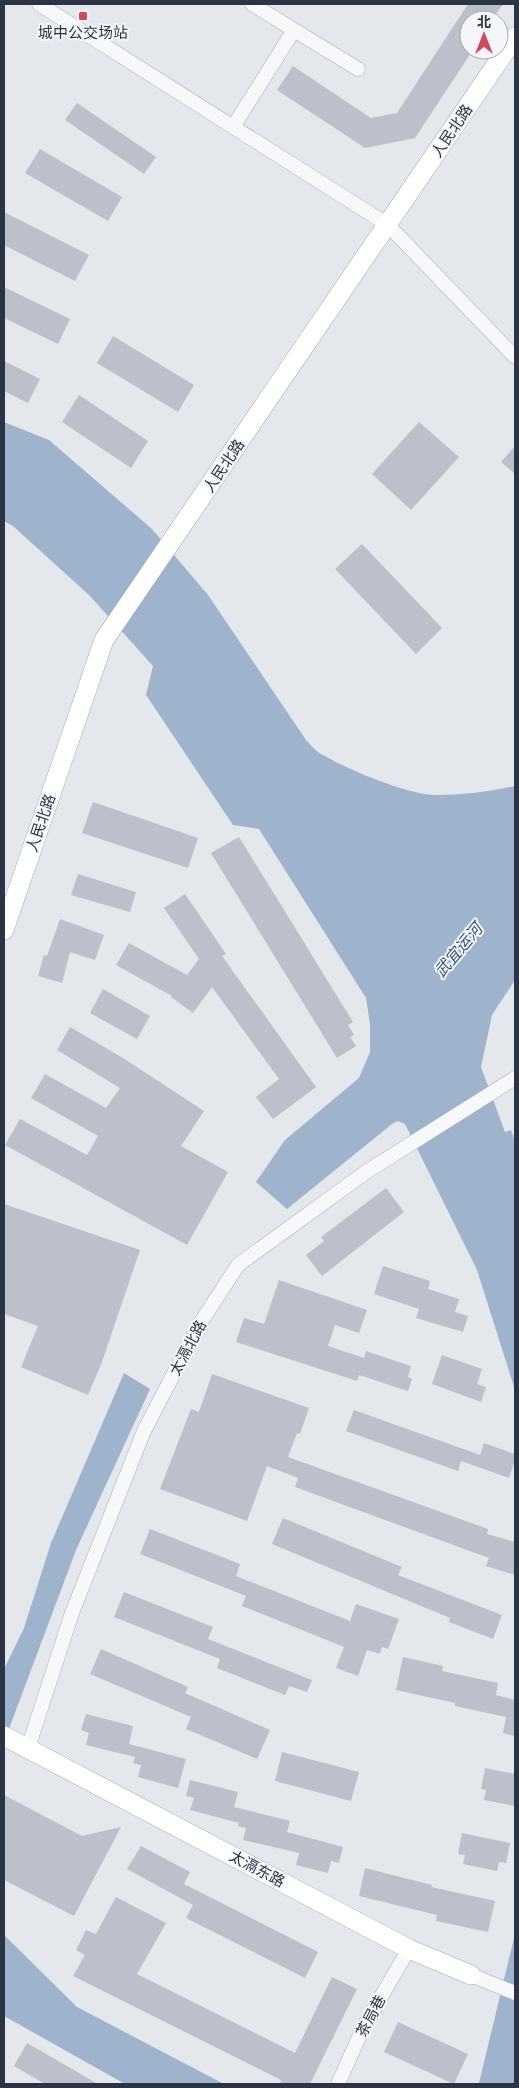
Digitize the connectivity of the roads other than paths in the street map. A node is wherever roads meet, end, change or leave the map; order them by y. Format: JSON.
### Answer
{"nodes":[{"id":1,"x":39,"y":4,"type":"edge"},
{"id":2,"x":252,"y":4,"type":"edge"},
{"id":3,"x":294,"y":30,"type":"junction"},
{"id":4,"x":515,"y":37,"type":"edge"},
{"id":5,"x":358,"y":69,"type":"dead end"},
{"id":6,"x":233,"y":127,"type":"junction"},
{"id":7,"x":388,"y":225,"type":"junction"},
{"id":8,"x":515,"y":357,"type":"edge"},
{"id":9,"x":4,"y":930,"type":"edge"},
{"id":10,"x":510,"y":1081,"type":"edge"},
{"id":11,"x":15,"y":1742,"type":"edge"},
{"id":12,"x":409,"y":1949,"type":"junction"},
{"id":13,"x":470,"y":1974,"type":"joint"},
{"id":14,"x":515,"y":1993,"type":"edge"},
{"id":15,"x":338,"y":2084,"type":"edge"}],
"edges":[{"from":1,"to":6,"type":"street"},
{"from":2,"to":3,"type":"street"},
{"from":3,"to":5,"type":"street"},
{"from":3,"to":6,"type":"street"},
{"from":4,"to":7,"type":"main road","name":"人民北路"},
{"from":6,"to":7,"type":"street"},
{"from":7,"to":8,"type":"street"},
{"from":7,"to":9,"type":"main road","name":"人民北路"},
{"from":10,"to":11,"type":"street","name":"太滆北路"},
{"from":11,"to":12,"type":"main road","name":"太滆东路"},
{"from":12,"to":13,"type":"main road","name":"太滆东路"},
{"from":12,"to":15,"type":"street","name":"茶局巷"},
{"from":13,"to":14,"type":"street","name":"太滆东路"}]}
